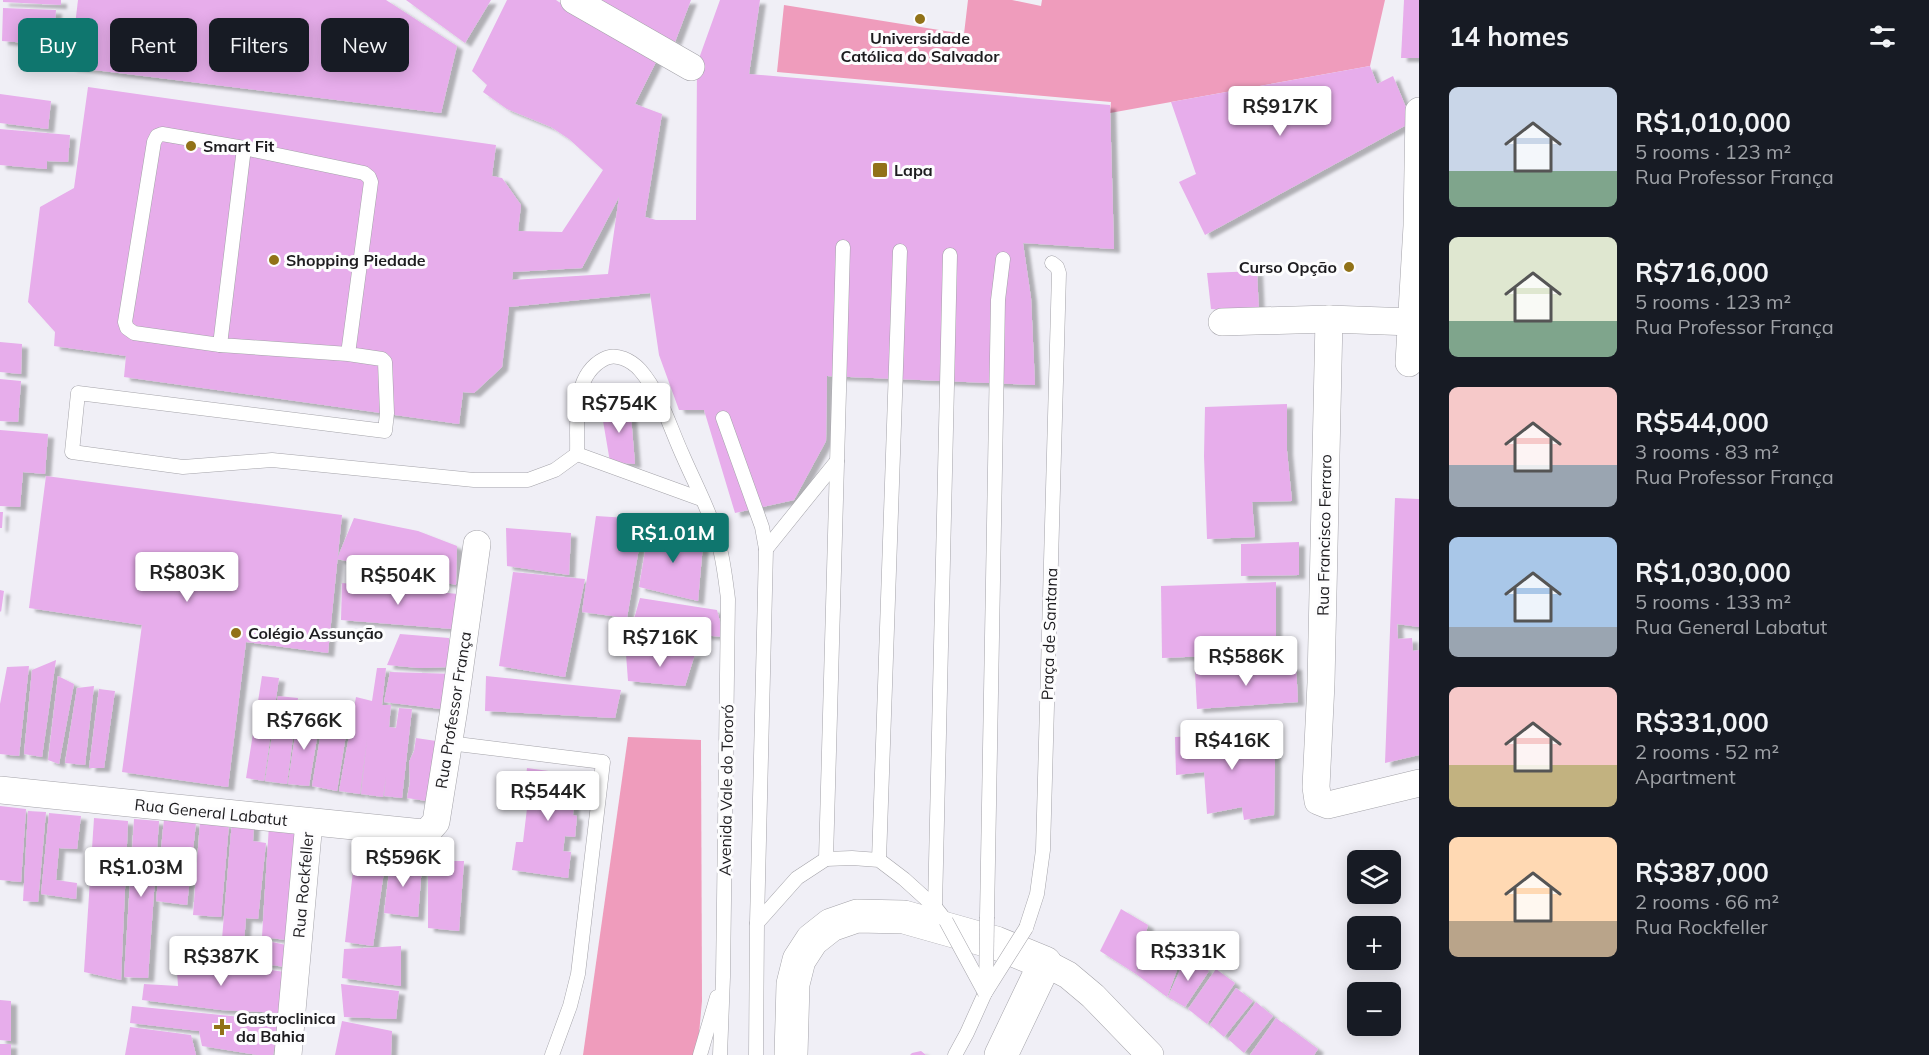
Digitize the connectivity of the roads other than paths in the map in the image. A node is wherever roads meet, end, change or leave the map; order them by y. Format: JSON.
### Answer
{"nodes":[{"id":1,"x":574,"y":0,"type":"edge"},
{"id":2,"x":691,"y":67,"type":"dead end"},
{"id":3,"x":1419,"y":111,"type":"edge"},
{"id":4,"x":244,"y":148,"type":"junction"},
{"id":5,"x":843,"y":247,"type":"dead end"},
{"id":6,"x":900,"y":251,"type":"dead end"},
{"id":7,"x":950,"y":255,"type":"dead end"},
{"id":8,"x":1003,"y":259,"type":"dead end"},
{"id":9,"x":1052,"y":263,"type":"dead end"},
{"id":10,"x":1329,"y":320,"type":"junction"},
{"id":11,"x":1222,"y":322,"type":"dead end"},
{"id":12,"x":1412,"y":322,"type":"junction"},
{"id":13,"x":220,"y":345,"type":"junction"},
{"id":14,"x":348,"y":354,"type":"junction"},
{"id":15,"x":1409,"y":363,"type":"dead end"},
{"id":16,"x":723,"y":418,"type":"dead end"},
{"id":17,"x":577,"y":454,"type":"junction"},
{"id":18,"x":837,"y":461,"type":"junction"},
{"id":19,"x":701,"y":499,"type":"junction"},
{"id":20,"x":477,"y":544,"type":"dead end"},
{"id":21,"x":766,"y":549,"type":"junction"},
{"id":22,"x":448,"y":743,"type":"junction"},
{"id":23,"x":1419,"y":783,"type":"edge"},
{"id":24,"x":0,"y":790,"type":"edge"},
{"id":25,"x":309,"y":822,"type":"junction"},
{"id":26,"x":423,"y":833,"type":"joint"},
{"id":27,"x":826,"y":859,"type":"junction"},
{"id":28,"x":879,"y":860,"type":"junction"},
{"id":29,"x":935,"y":907,"type":"junction"},
{"id":30,"x":757,"y":923,"type":"junction"},
{"id":31,"x":1046,"y":963,"type":"junction"},
{"id":32,"x":723,"y":977,"type":"junction"},
{"id":33,"x":986,"y":993,"type":"junction"},
{"id":34,"x":288,"y":1055,"type":"edge"},
{"id":35,"x":552,"y":1055,"type":"edge"},
{"id":36,"x":700,"y":1055,"type":"edge"},
{"id":37,"x":720,"y":1055,"type":"edge"},
{"id":38,"x":756,"y":1055,"type":"edge"},
{"id":39,"x":791,"y":1055,"type":"edge"},
{"id":40,"x":955,"y":1055,"type":"edge"},
{"id":41,"x":1000,"y":1055,"type":"edge"},
{"id":42,"x":1150,"y":1055,"type":"edge"}],
"edges":[{"from":1,"to":2,"type":"street"},
{"from":3,"to":12,"type":"street"},
{"from":4,"to":13,"type":"lane"},
{"from":4,"to":13,"type":"lane"},
{"from":4,"to":14,"type":"lane"},
{"from":5,"to":18,"type":"lane"},
{"from":6,"to":28,"type":"lane"},
{"from":7,"to":29,"type":"lane"},
{"from":8,"to":33,"type":"lane","bridge":true},
{"from":9,"to":33,"type":"lane","name":"Praça de Santana","bridge":true},
{"from":10,"to":11,"type":"street"},
{"from":10,"to":12,"type":"street"},
{"from":10,"to":23,"type":"street","name":"Rua Francisco Ferraro"},
{"from":12,"to":15,"type":"street"},
{"from":13,"to":14,"type":"lane"},
{"from":14,"to":17,"type":"lane"},
{"from":16,"to":21,"type":"lane"},
{"from":17,"to":19,"type":"lane"},
{"from":17,"to":19,"type":"lane","name":"Avenida Vale do Tororó"},
{"from":18,"to":21,"type":"lane"},
{"from":18,"to":27,"type":"lane"},
{"from":19,"to":32,"type":"lane","name":"Avenida Vale do Tororó"},
{"from":20,"to":22,"type":"street","name":"Rua Professor França"},
{"from":21,"to":30,"type":"lane"},
{"from":22,"to":26,"type":"street","name":"Rua Professor França"},
{"from":22,"to":35,"type":"lane"},
{"from":24,"to":25,"type":"street","name":"Rua General Labatut"},
{"from":25,"to":26,"type":"street","name":"Rua General Labatut"},
{"from":25,"to":34,"type":"street","name":"Rua Rockfeller"},
{"from":27,"to":28,"type":"lane"},
{"from":27,"to":30,"type":"lane"},
{"from":28,"to":29,"type":"lane"},
{"from":29,"to":33,"type":"lane","bridge":true},
{"from":30,"to":38,"type":"lane"},
{"from":31,"to":39,"type":"street"},
{"from":31,"to":41,"type":"street"},
{"from":31,"to":42,"type":"street"},
{"from":32,"to":36,"type":"lane","name":"Avenida Vale do Tororó"},
{"from":32,"to":37,"type":"lane","name":"Avenida Vale do Tororó"},
{"from":33,"to":40,"type":"lane","name":"Praça de Santana"}]}
